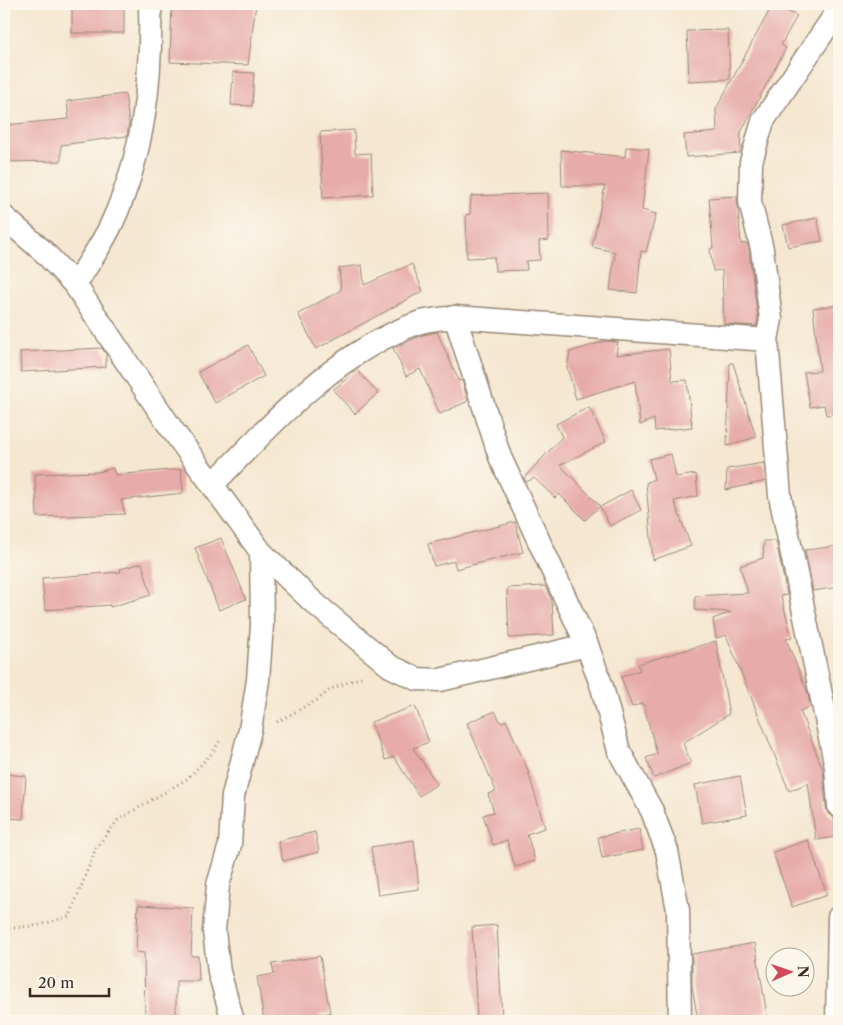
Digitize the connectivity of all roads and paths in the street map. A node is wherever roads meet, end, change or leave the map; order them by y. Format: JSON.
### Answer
{"nodes":[{"id":1,"x":150,"y":4,"type":"edge"},
{"id":2,"x":839,"y":9,"type":"edge"},
{"id":3,"x":4,"y":217,"type":"edge"},
{"id":4,"x":75,"y":285,"type":"junction"},
{"id":5,"x":456,"y":317,"type":"junction"},
{"id":6,"x":766,"y":340,"type":"junction"},
{"id":7,"x":213,"y":484,"type":"junction"},
{"id":8,"x":261,"y":552,"type":"junction"},
{"id":9,"x":587,"y":645,"type":"junction"},
{"id":10,"x":390,"y":666,"type":"junction"},
{"id":11,"x":250,"y":730,"type":"junction"},
{"id":12,"x":225,"y":733,"type":"dead end"},
{"id":13,"x":839,"y":806,"type":"edge"},
{"id":14,"x":839,"y":917,"type":"edge"},
{"id":15,"x":4,"y":929,"type":"edge"},
{"id":16,"x":233,"y":1021,"type":"edge"},
{"id":17,"x":680,"y":1021,"type":"edge"},
{"id":18,"x":837,"y":1021,"type":"edge"}],
"edges":[{"from":1,"to":4,"type":"street"},
{"from":2,"to":6,"type":"street"},
{"from":3,"to":4,"type":"street"},
{"from":4,"to":7,"type":"street"},
{"from":5,"to":6,"type":"street"},
{"from":5,"to":7,"type":"street"},
{"from":5,"to":9,"type":"street"},
{"from":6,"to":13,"type":"street"},
{"from":7,"to":8,"type":"street"},
{"from":8,"to":10,"type":"street"},
{"from":8,"to":11,"type":"street"},
{"from":9,"to":10,"type":"street"},
{"from":9,"to":17,"type":"street"},
{"from":10,"to":11,"type":"path"},
{"from":11,"to":16,"type":"street"},
{"from":12,"to":15,"type":"path"},
{"from":14,"to":18,"type":"street"}]}
